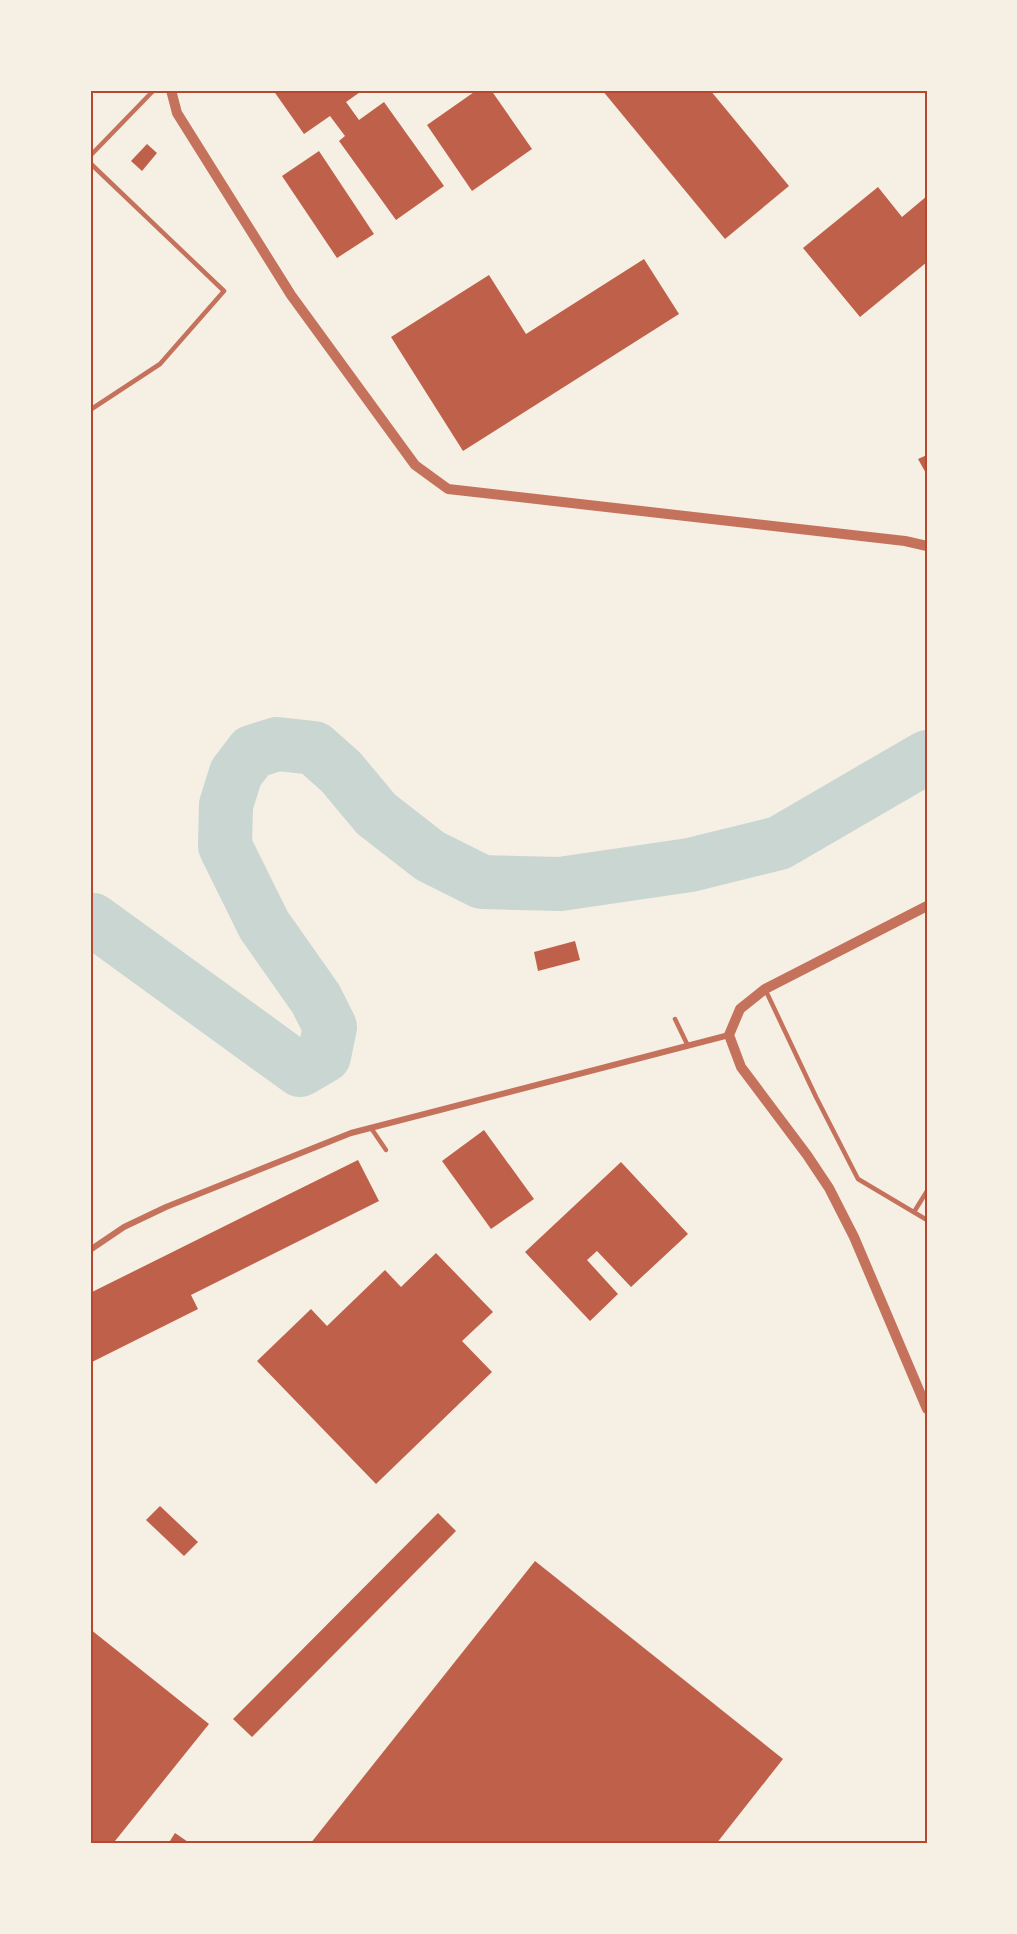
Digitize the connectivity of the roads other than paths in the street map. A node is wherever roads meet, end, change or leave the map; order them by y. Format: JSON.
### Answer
{"nodes":[{"id":1,"x":154,"y":90,"type":"edge"},
{"id":2,"x":171,"y":90,"type":"edge"},
{"id":3,"x":90,"y":156,"type":"edge"},
{"id":4,"x":90,"y":163,"type":"edge"},
{"id":5,"x":90,"y":410,"type":"edge"},
{"id":6,"x":927,"y":546,"type":"edge"},
{"id":7,"x":924,"y":912,"type":"edge"},
{"id":8,"x":765,"y":989,"type":"junction"},
{"id":9,"x":675,"y":1019,"type":"dead end"},
{"id":10,"x":729,"y":1035,"type":"junction"},
{"id":11,"x":688,"y":1046,"type":"junction"},
{"id":12,"x":371,"y":1128,"type":"junction"},
{"id":13,"x":386,"y":1149,"type":"dead end"},
{"id":14,"x":927,"y":1191,"type":"edge"},
{"id":15,"x":914,"y":1212,"type":"junction"},
{"id":16,"x":927,"y":1220,"type":"edge"},
{"id":17,"x":90,"y":1250,"type":"edge"},
{"id":18,"x":927,"y":1409,"type":"edge"}],
"edges":[{"from":1,"to":3,"type":"lane"},
{"from":2,"to":6,"type":"street"},
{"from":4,"to":5,"type":"lane"},
{"from":7,"to":8,"type":"street"},
{"from":8,"to":10,"type":"street"},
{"from":8,"to":15,"type":"lane"},
{"from":9,"to":11,"type":"lane"},
{"from":10,"to":11,"type":"street"},
{"from":10,"to":18,"type":"street"},
{"from":11,"to":12,"type":"street"},
{"from":12,"to":13,"type":"lane"},
{"from":12,"to":17,"type":"street"},
{"from":14,"to":15,"type":"lane"},
{"from":15,"to":16,"type":"lane"}]}
